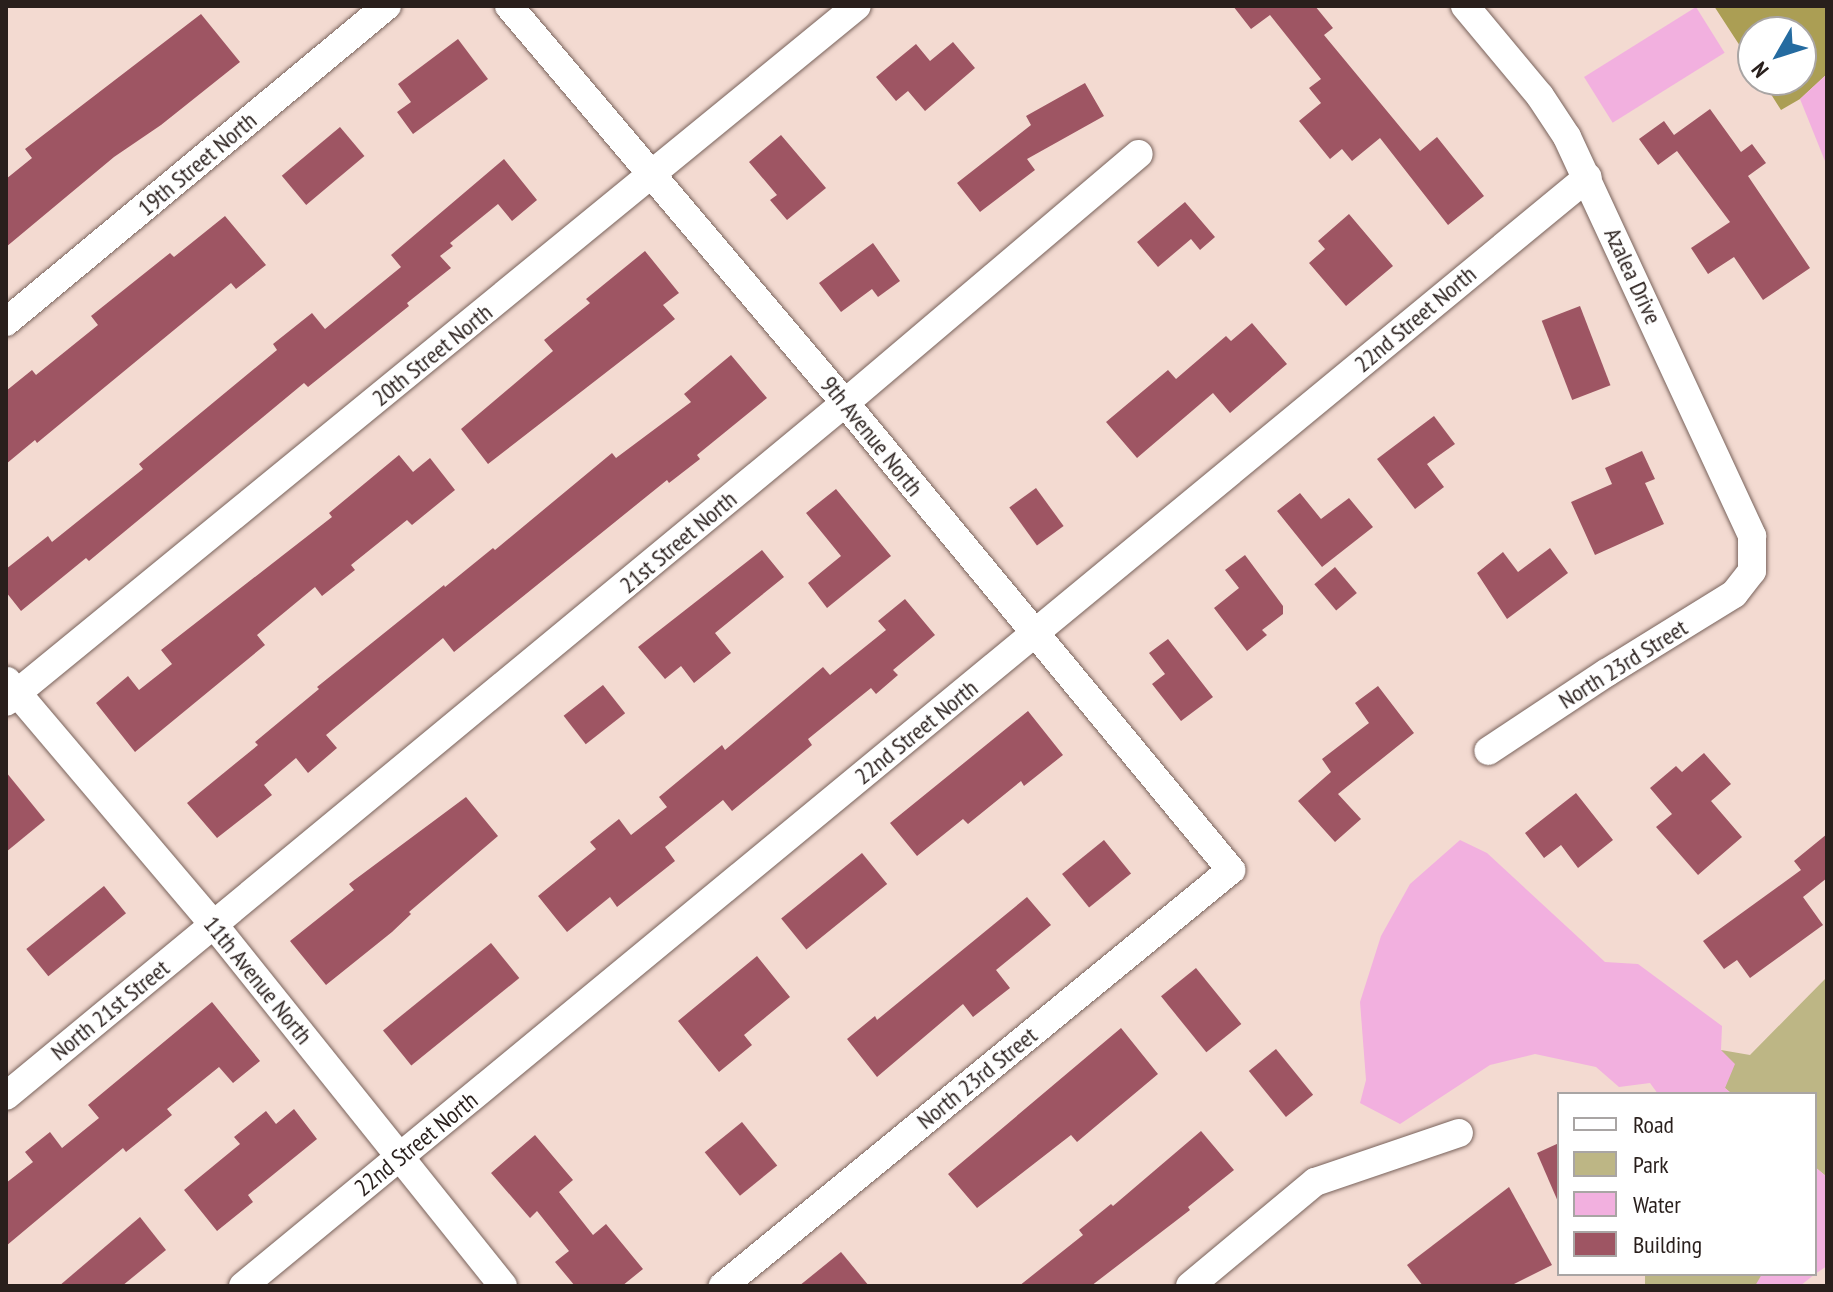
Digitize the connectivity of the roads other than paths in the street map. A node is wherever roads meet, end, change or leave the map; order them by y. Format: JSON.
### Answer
{"nodes":[{"id":1,"x":387,"y":6,"type":"edge"},
{"id":2,"x":509,"y":6,"type":"edge"},
{"id":3,"x":857,"y":6,"type":"edge"},
{"id":4,"x":1465,"y":6,"type":"edge"},
{"id":5,"x":1139,"y":154,"type":"dead end"},
{"id":6,"x":654,"y":174,"type":"junction"},
{"id":7,"x":1588,"y":177,"type":"junction"},
{"id":8,"x":6,"y":322,"type":"edge"},
{"id":9,"x":845,"y":403,"type":"junction"},
{"id":10,"x":1752,"y":571,"type":"joint"},
{"id":11,"x":1035,"y":635,"type":"junction"},
{"id":12,"x":10,"y":692,"type":"edge"},
{"id":13,"x":1488,"y":751,"type":"dead end"},
{"id":14,"x":1231,"y":870,"type":"joint"},
{"id":15,"x":214,"y":925,"type":"junction"},
{"id":16,"x":6,"y":1096,"type":"edge"},
{"id":17,"x":1459,"y":1133,"type":"dead end"},
{"id":18,"x":401,"y":1156,"type":"junction"},
{"id":19,"x":243,"y":1286,"type":"edge"},
{"id":20,"x":503,"y":1286,"type":"edge"},
{"id":21,"x":723,"y":1286,"type":"edge"},
{"id":22,"x":1190,"y":1286,"type":"edge"}],
"edges":[{"from":1,"to":8,"type":"street","name":"19th Street North"},
{"from":2,"to":6,"type":"street","name":"9th Avenue North"},
{"from":3,"to":6,"type":"street","name":"20th Street North"},
{"from":4,"to":7,"type":"street","name":"Azalea Drive"},
{"from":5,"to":9,"type":"street","name":"21st Street North"},
{"from":6,"to":9,"type":"street","name":"9th Avenue North"},
{"from":6,"to":12,"type":"street","name":"20th Street North"},
{"from":7,"to":10,"type":"street","name":"Azalea Drive"},
{"from":7,"to":11,"type":"street","name":"22nd Street North"},
{"from":9,"to":11,"type":"street","name":"9th Avenue North"},
{"from":9,"to":15,"type":"street","name":"21st Street North"},
{"from":10,"to":13,"type":"street","name":"North 23rd Street"},
{"from":11,"to":14,"type":"street","name":"9th Avenue North"},
{"from":11,"to":18,"type":"street","name":"22nd Street North"},
{"from":12,"to":15,"type":"street","name":"11th Avenue North"},
{"from":14,"to":21,"type":"street","name":"North 23rd Street"},
{"from":15,"to":16,"type":"street","name":"North 21st Street"},
{"from":15,"to":18,"type":"street","name":"11th Avenue North"},
{"from":17,"to":22,"type":"street"},
{"from":18,"to":19,"type":"street","name":"22nd Street North"},
{"from":18,"to":20,"type":"street","name":"11th Avenue North"}]}
